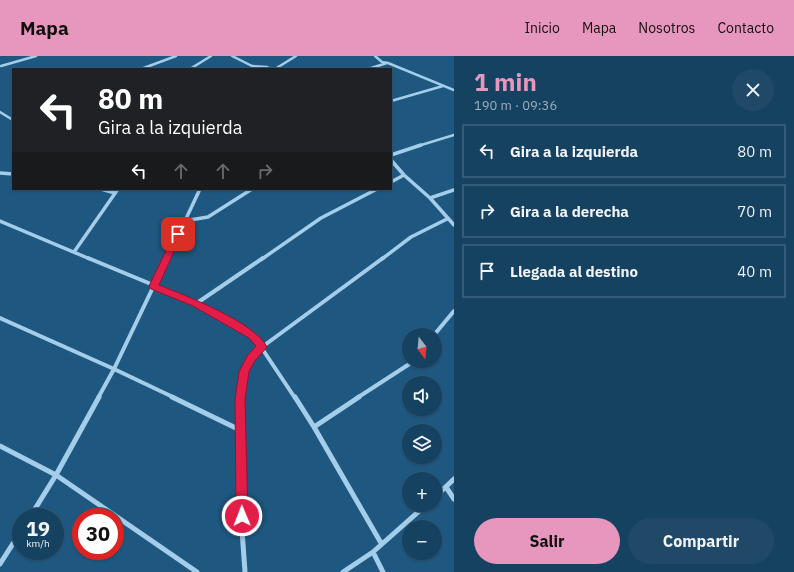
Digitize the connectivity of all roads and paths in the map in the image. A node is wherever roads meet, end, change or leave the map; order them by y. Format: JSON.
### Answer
{"nodes":[{"id":1,"x":36,"y":56,"type":"edge"},
{"id":2,"x":176,"y":56,"type":"edge"},
{"id":3,"x":211,"y":56,"type":"edge"},
{"id":4,"x":232,"y":56,"type":"edge"},
{"id":5,"x":296,"y":56,"type":"edge"},
{"id":6,"x":375,"y":56,"type":"edge"},
{"id":7,"x":388,"y":62,"type":"junction"},
{"id":8,"x":1,"y":66,"type":"dead end"},
{"id":9,"x":251,"y":67,"type":"edge"},
{"id":10,"x":144,"y":68,"type":"edge"},
{"id":11,"x":192,"y":68,"type":"edge"},
{"id":12,"x":270,"y":68,"type":"edge"},
{"id":13,"x":277,"y":68,"type":"edge"},
{"id":14,"x":371,"y":68,"type":"edge"},
{"id":15,"x":444,"y":86,"type":"junction"},
{"id":16,"x":454,"y":90,"type":"edge"},
{"id":17,"x":392,"y":101,"type":"edge"},
{"id":18,"x":0,"y":112,"type":"edge"},
{"id":19,"x":12,"y":119,"type":"edge"},
{"id":20,"x":454,"y":135,"type":"edge"},
{"id":21,"x":392,"y":155,"type":"edge"},
{"id":22,"x":392,"y":161,"type":"edge"},
{"id":23,"x":0,"y":173,"type":"edge"},
{"id":24,"x":12,"y":174,"type":"edge"},
{"id":25,"x":404,"y":175,"type":"junction"},
{"id":26,"x":392,"y":181,"type":"edge"},
{"id":27,"x":104,"y":190,"type":"edge"},
{"id":28,"x":117,"y":190,"type":"edge"},
{"id":29,"x":200,"y":190,"type":"edge"},
{"id":30,"x":250,"y":190,"type":"edge"},
{"id":31,"x":375,"y":190,"type":"edge"},
{"id":32,"x":454,"y":190,"type":"edge"},
{"id":33,"x":115,"y":193,"type":"junction"},
{"id":34,"x":430,"y":198,"type":"junction"},
{"id":35,"x":448,"y":219,"type":"junction"},
{"id":36,"x":0,"y":221,"type":"edge"},
{"id":37,"x":184,"y":221,"type":"junction"},
{"id":38,"x":454,"y":225,"type":"edge"},
{"id":39,"x":74,"y":252,"type":"junction"},
{"id":40,"x":154,"y":286,"type":"junction"},
{"id":41,"x":197,"y":303,"type":"junction"},
{"id":42,"x":454,"y":311,"type":"edge"},
{"id":43,"x":0,"y":318,"type":"edge"},
{"id":44,"x":440,"y":328,"type":"edge"},
{"id":45,"x":262,"y":347,"type":"junction"},
{"id":46,"x":403,"y":368,"type":"edge"},
{"id":47,"x":114,"y":369,"type":"junction"},
{"id":48,"x":314,"y":427,"type":"junction"},
{"id":49,"x":240,"y":430,"type":"junction"},
{"id":50,"x":0,"y":446,"type":"edge"},
{"id":51,"x":56,"y":475,"type":"junction"},
{"id":52,"x":454,"y":479,"type":"edge"},
{"id":53,"x":446,"y":487,"type":"junction"},
{"id":54,"x":442,"y":491,"type":"edge"},
{"id":55,"x":454,"y":499,"type":"edge"},
{"id":56,"x":36,"y":508,"type":"edge"},
{"id":57,"x":418,"y":512,"type":"edge"},
{"id":58,"x":381,"y":544,"type":"junction"},
{"id":59,"x":12,"y":545,"type":"edge"},
{"id":60,"x":373,"y":552,"type":"junction"},
{"id":61,"x":0,"y":564,"type":"edge"},
{"id":62,"x":197,"y":572,"type":"edge"},
{"id":63,"x":245,"y":572,"type":"edge"},
{"id":64,"x":343,"y":572,"type":"edge"},
{"id":65,"x":383,"y":572,"type":"edge"}],
"edges":[{"from":1,"to":8,"type":"street"},
{"from":2,"to":10,"type":"street"},
{"from":3,"to":11,"type":"street"},
{"from":4,"to":9,"type":"street"},
{"from":5,"to":13,"type":"street"},
{"from":6,"to":7,"type":"street"},
{"from":7,"to":14,"type":"street"},
{"from":7,"to":15,"type":"street"},
{"from":9,"to":12,"type":"street"},
{"from":15,"to":16,"type":"street"},
{"from":15,"to":17,"type":"street"},
{"from":18,"to":19,"type":"street"},
{"from":20,"to":21,"type":"street"},
{"from":22,"to":25,"type":"street"},
{"from":23,"to":24,"type":"street"},
{"from":25,"to":26,"type":"street"},
{"from":25,"to":34,"type":"street"},
{"from":27,"to":33,"type":"street"},
{"from":28,"to":33,"type":"street"},
{"from":29,"to":37,"type":"street"},
{"from":30,"to":37,"type":"street"},
{"from":31,"to":41,"type":"street"},
{"from":32,"to":34,"type":"street"},
{"from":33,"to":39,"type":"street"},
{"from":34,"to":35,"type":"street"},
{"from":35,"to":38,"type":"street"},
{"from":35,"to":45,"type":"street"},
{"from":36,"to":39,"type":"street"},
{"from":37,"to":40,"type":"street"},
{"from":39,"to":40,"type":"street"},
{"from":40,"to":41,"type":"street"},
{"from":40,"to":47,"type":"street"},
{"from":41,"to":45,"type":"street"},
{"from":42,"to":44,"type":"street"},
{"from":43,"to":47,"type":"street"},
{"from":45,"to":48,"type":"street"},
{"from":45,"to":49,"type":"street"},
{"from":46,"to":48,"type":"street"},
{"from":47,"to":49,"type":"street"},
{"from":47,"to":51,"type":"street"},
{"from":48,"to":58,"type":"street"},
{"from":49,"to":63,"type":"street"},
{"from":50,"to":51,"type":"street"},
{"from":51,"to":56,"type":"street"},
{"from":51,"to":62,"type":"street"},
{"from":52,"to":53,"type":"street"},
{"from":53,"to":54,"type":"street"},
{"from":53,"to":55,"type":"street"},
{"from":57,"to":58,"type":"street"},
{"from":58,"to":60,"type":"street"},
{"from":59,"to":61,"type":"street"},
{"from":60,"to":64,"type":"street"},
{"from":60,"to":65,"type":"street"}]}
